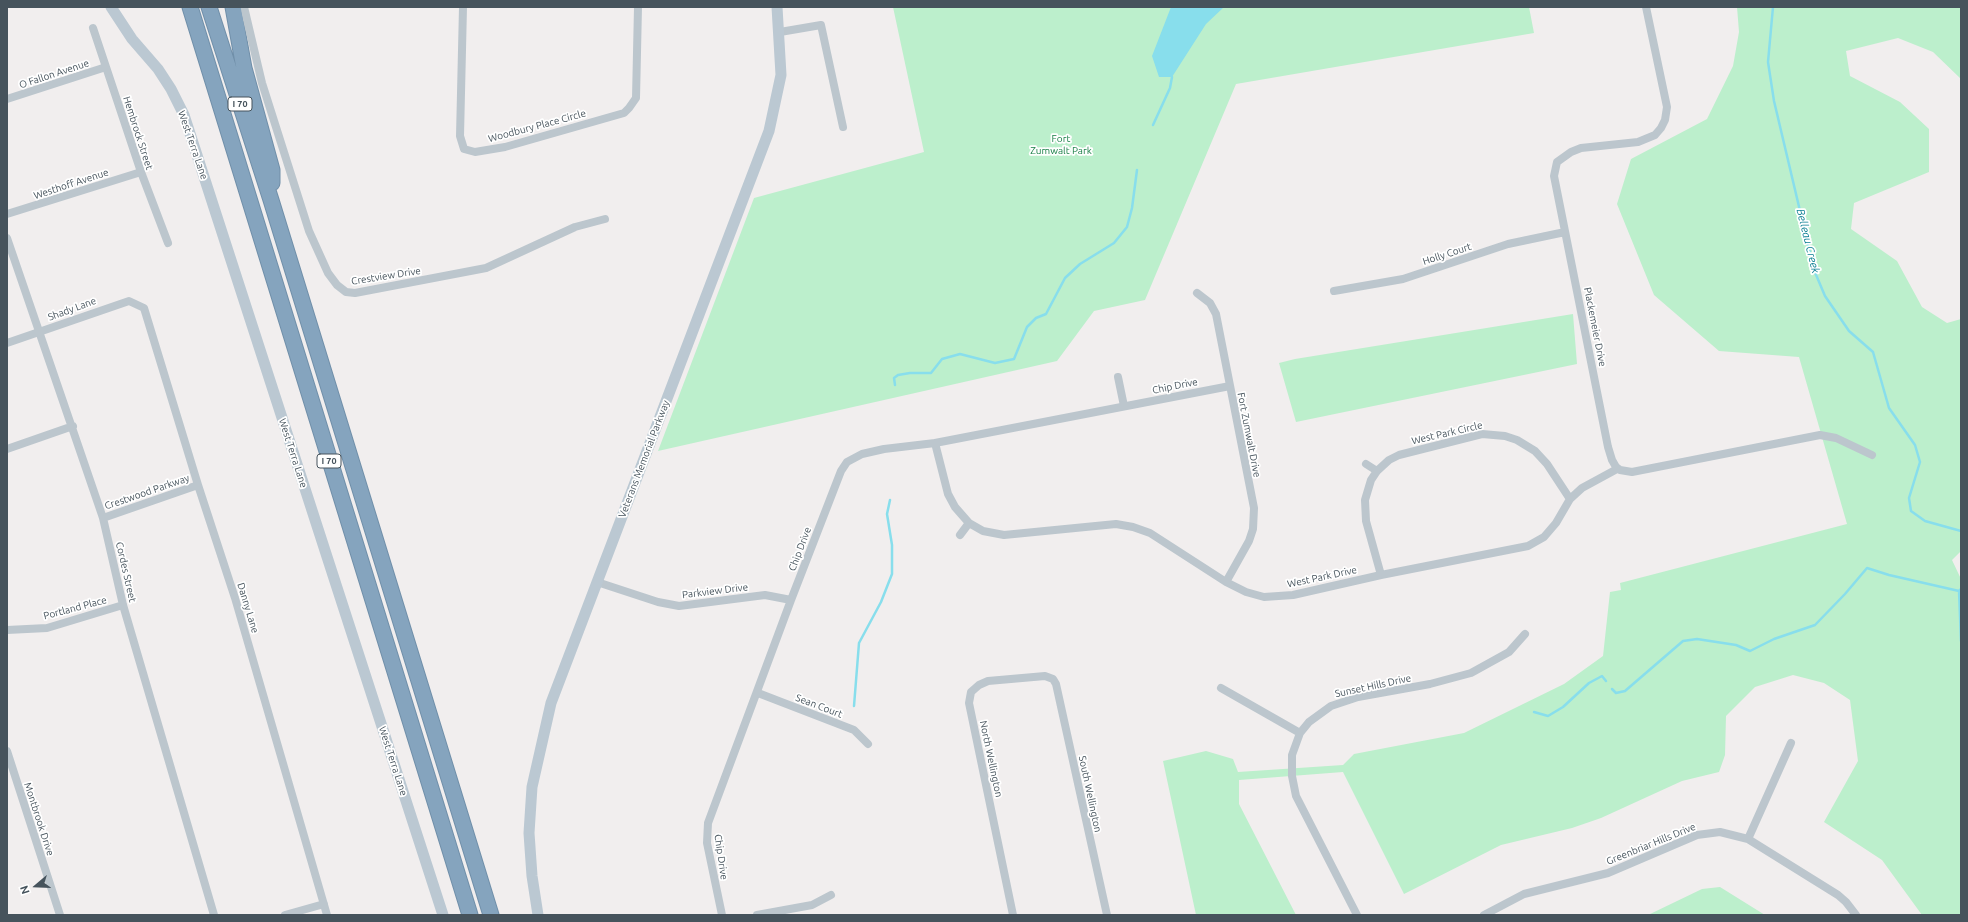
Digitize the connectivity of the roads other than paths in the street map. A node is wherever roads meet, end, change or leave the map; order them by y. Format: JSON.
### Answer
{"nodes":[{"id":1,"x":111,"y":7,"type":"edge"},
{"id":2,"x":190,"y":7,"type":"edge"},
{"id":3,"x":209,"y":7,"type":"edge"},
{"id":4,"x":233,"y":7,"type":"edge"},
{"id":5,"x":244,"y":7,"type":"edge"},
{"id":6,"x":463,"y":7,"type":"edge"},
{"id":7,"x":638,"y":7,"type":"edge"},
{"id":8,"x":777,"y":7,"type":"edge"},
{"id":9,"x":1646,"y":7,"type":"edge"},
{"id":10,"x":94,"y":28,"type":"dead end"},
{"id":11,"x":780,"y":32,"type":"junction"},
{"id":12,"x":106,"y":67,"type":"junction"},
{"id":13,"x":7,"y":99,"type":"edge"},
{"id":14,"x":843,"y":127,"type":"dead end"},
{"id":15,"x":141,"y":172,"type":"junction"},
{"id":16,"x":271,"y":200,"type":"junction"},
{"id":17,"x":7,"y":214,"type":"edge"},
{"id":18,"x":605,"y":219,"type":"dead end"},
{"id":19,"x":1565,"y":232,"type":"junction"},
{"id":20,"x":7,"y":238,"type":"edge"},
{"id":21,"x":168,"y":243,"type":"dead end"},
{"id":22,"x":1334,"y":291,"type":"dead end"},
{"id":23,"x":1198,"y":293,"type":"dead end"},
{"id":24,"x":144,"y":308,"type":"joint"},
{"id":25,"x":40,"y":332,"type":"junction"},
{"id":26,"x":7,"y":343,"type":"edge"},
{"id":27,"x":1118,"y":377,"type":"dead end"},
{"id":28,"x":1230,"y":386,"type":"junction"},
{"id":29,"x":1124,"y":406,"type":"junction"},
{"id":30,"x":73,"y":426,"type":"junction"},
{"id":31,"x":935,"y":443,"type":"junction"},
{"id":32,"x":7,"y":449,"type":"edge"},
{"id":33,"x":1872,"y":455,"type":"dead end"},
{"id":34,"x":1366,"y":464,"type":"dead end"},
{"id":35,"x":1617,"y":468,"type":"junction"},
{"id":36,"x":1377,"y":471,"type":"junction"},
{"id":37,"x":198,"y":485,"type":"junction"},
{"id":38,"x":1570,"y":499,"type":"junction"},
{"id":39,"x":103,"y":518,"type":"junction"},
{"id":40,"x":970,"y":523,"type":"junction"},
{"id":41,"x":960,"y":535,"type":"dead end"},
{"id":42,"x":1380,"y":575,"type":"junction"},
{"id":43,"x":597,"y":582,"type":"junction"},
{"id":44,"x":1226,"y":582,"type":"junction"},
{"id":45,"x":791,"y":600,"type":"junction"},
{"id":46,"x":123,"y":605,"type":"junction"},
{"id":47,"x":7,"y":630,"type":"edge"},
{"id":48,"x":1525,"y":634,"type":"dead end"},
{"id":49,"x":1053,"y":679,"type":"joint"},
{"id":50,"x":1221,"y":688,"type":"dead end"},
{"id":51,"x":758,"y":693,"type":"junction"},
{"id":52,"x":1300,"y":733,"type":"junction"},
{"id":53,"x":1791,"y":743,"type":"dead end"},
{"id":54,"x":868,"y":744,"type":"dead end"},
{"id":55,"x":7,"y":751,"type":"edge"},
{"id":56,"x":1748,"y":839,"type":"junction"},
{"id":57,"x":831,"y":895,"type":"dead end"},
{"id":58,"x":324,"y":904,"type":"junction"},
{"id":59,"x":60,"y":915,"type":"edge"},
{"id":60,"x":214,"y":915,"type":"edge"},
{"id":61,"x":285,"y":915,"type":"edge"},
{"id":62,"x":327,"y":915,"type":"edge"},
{"id":63,"x":443,"y":915,"type":"edge"},
{"id":64,"x":470,"y":915,"type":"edge"},
{"id":65,"x":491,"y":915,"type":"edge"},
{"id":66,"x":538,"y":915,"type":"edge"},
{"id":67,"x":722,"y":915,"type":"edge"},
{"id":68,"x":757,"y":915,"type":"edge"},
{"id":69,"x":1013,"y":915,"type":"edge"},
{"id":70,"x":1107,"y":915,"type":"edge"},
{"id":71,"x":1357,"y":915,"type":"edge"},
{"id":72,"x":1484,"y":915,"type":"edge"},
{"id":73,"x":1856,"y":915,"type":"edge"}],
"edges":[{"from":1,"to":63,"type":"street","name":"West Terra Lane"},
{"from":2,"to":64,"type":"highway","number":"I 70"},
{"from":3,"to":16,"type":"highway","number":"I 70"},
{"from":4,"to":16,"type":"highway"},
{"from":5,"to":18,"type":"street","name":"Crestview Drive"},
{"from":6,"to":7,"type":"street","name":"Woodbury Place Circle"},
{"from":8,"to":11,"type":"street","name":"Veterans Memorial Parkway"},
{"from":9,"to":19,"type":"street","name":"Plackemeier Drive"},
{"from":10,"to":12,"type":"street","name":"Hembrock Street"},
{"from":11,"to":14,"type":"street"},
{"from":11,"to":43,"type":"street","name":"Veterans Memorial Parkway"},
{"from":12,"to":13,"type":"street","name":"O Fallon Avenue"},
{"from":12,"to":15,"type":"street","name":"Hembrock Street"},
{"from":15,"to":17,"type":"street","name":"Westhoff Avenue"},
{"from":15,"to":21,"type":"street","name":"Hembrock Street"},
{"from":16,"to":65,"type":"highway","number":"I 70"},
{"from":19,"to":22,"type":"street","name":"Holly Court"},
{"from":19,"to":35,"type":"street","name":"Plackemeier Drive"},
{"from":20,"to":25,"type":"street","name":"Cordes Street"},
{"from":23,"to":28,"type":"street","name":"Fort Zumwalt Drive"},
{"from":24,"to":25,"type":"street","name":"Shady Lane"},
{"from":24,"to":37,"type":"street","name":"Danny Lane"},
{"from":25,"to":26,"type":"street","name":"Shady Lane"},
{"from":25,"to":30,"type":"street","name":"Cordes Street"},
{"from":27,"to":29,"type":"street"},
{"from":28,"to":29,"type":"street","name":"Chip Drive"},
{"from":28,"to":44,"type":"street","name":"Fort Zumwalt Drive"},
{"from":29,"to":31,"type":"street","name":"Chip Drive"},
{"from":30,"to":32,"type":"street"},
{"from":30,"to":39,"type":"street","name":"Cordes Street"},
{"from":31,"to":40,"type":"street","name":"West Park Drive"},
{"from":31,"to":45,"type":"street","name":"Chip Drive"},
{"from":33,"to":35,"type":"street"},
{"from":34,"to":36,"type":"street"},
{"from":35,"to":38,"type":"street","name":"West Park Drive"},
{"from":36,"to":38,"type":"street","name":"West Park Circle"},
{"from":36,"to":42,"type":"street","name":"West Park Circle"},
{"from":37,"to":39,"type":"street","name":"Crestwood Parkway"},
{"from":37,"to":58,"type":"street","name":"Danny Lane"},
{"from":38,"to":42,"type":"street","name":"West Park Drive"},
{"from":39,"to":46,"type":"street","name":"Cordes Street"},
{"from":40,"to":41,"type":"street"},
{"from":40,"to":44,"type":"street","name":"West Park Drive"},
{"from":42,"to":44,"type":"street","name":"West Park Drive"},
{"from":43,"to":45,"type":"street","name":"Parkview Drive"},
{"from":43,"to":66,"type":"street","name":"Veterans Memorial Parkway"},
{"from":45,"to":51,"type":"street","name":"Chip Drive"},
{"from":46,"to":47,"type":"street","name":"Portland Place"},
{"from":46,"to":60,"type":"street","name":"Cordes Street"},
{"from":48,"to":52,"type":"street","name":"Sunset Hills Drive"},
{"from":49,"to":69,"type":"street","name":"North Wellington"},
{"from":49,"to":70,"type":"street","name":"South Wellington"},
{"from":50,"to":52,"type":"street"},
{"from":51,"to":54,"type":"street","name":"Sean Court"},
{"from":51,"to":67,"type":"street","name":"Chip Drive"},
{"from":52,"to":71,"type":"street","name":"Sunset Hills Drive"},
{"from":53,"to":56,"type":"street"},
{"from":55,"to":59,"type":"street","name":"Montbrook Drive"},
{"from":56,"to":72,"type":"street","name":"Greenbriar Hills Drive"},
{"from":56,"to":73,"type":"street","name":"Greenbriar Hills Drive"},
{"from":57,"to":68,"type":"street"},
{"from":58,"to":61,"type":"street"},
{"from":58,"to":62,"type":"street","name":"Danny Lane"}]}
